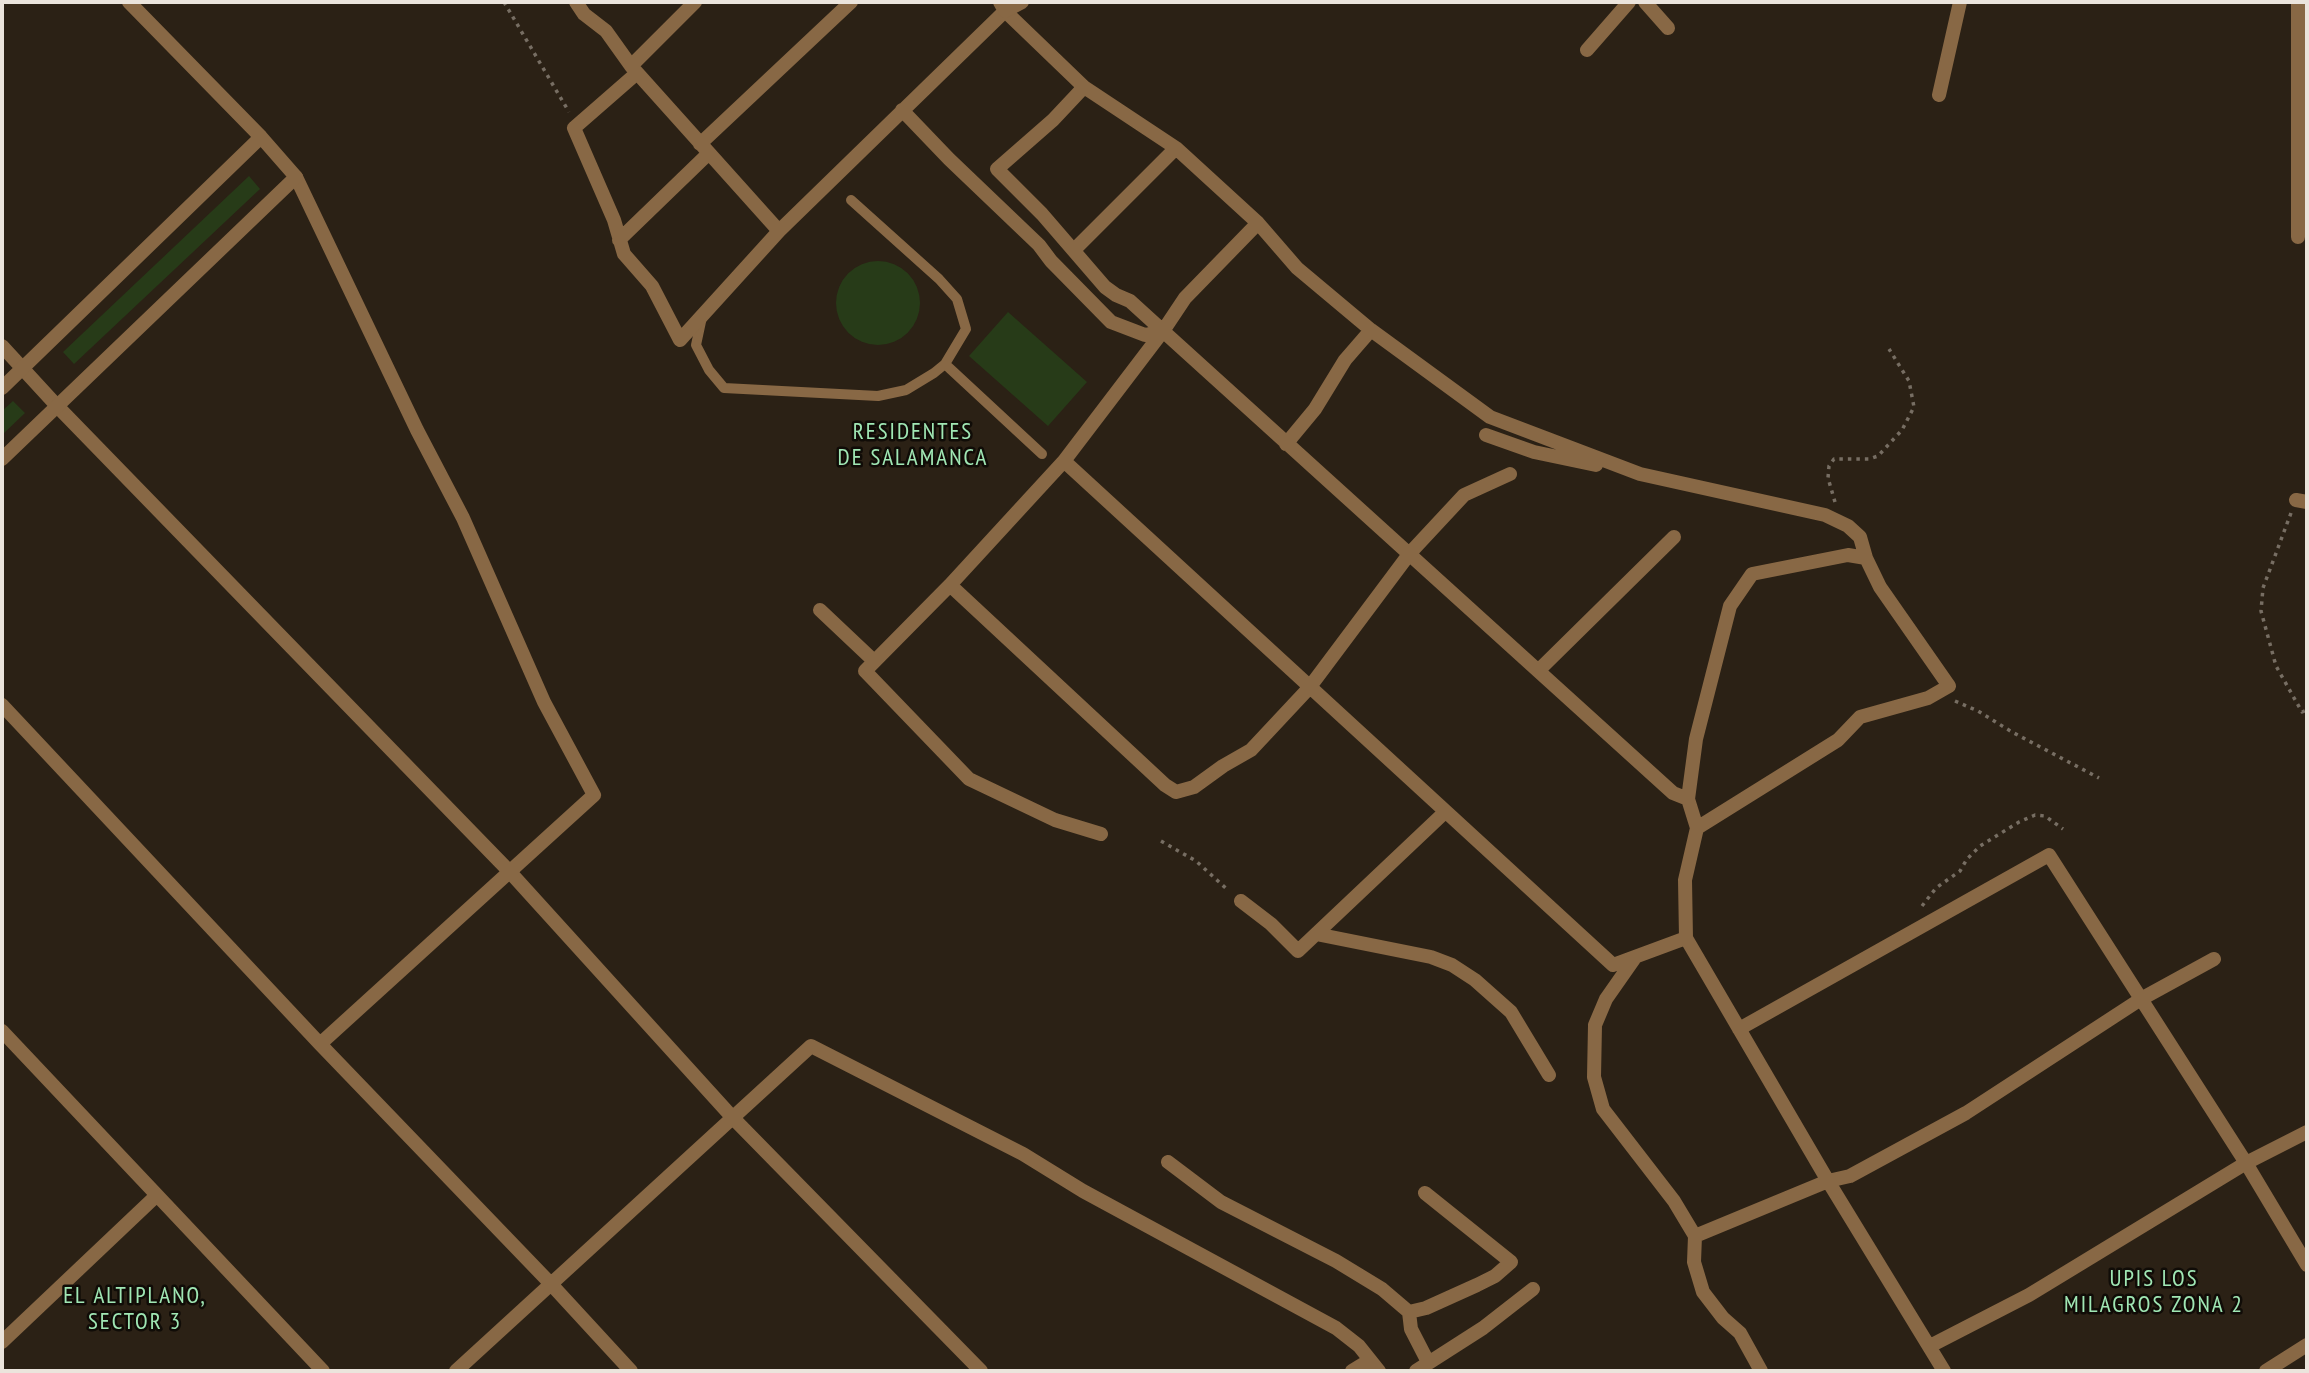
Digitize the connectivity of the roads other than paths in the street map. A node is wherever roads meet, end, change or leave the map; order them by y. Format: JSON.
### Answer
{"nodes":[{"id":1,"x":129,"y":2,"type":"edge"},
{"id":2,"x":576,"y":2,"type":"edge"},
{"id":3,"x":695,"y":2,"type":"edge"},
{"id":4,"x":851,"y":2,"type":"edge"},
{"id":5,"x":1022,"y":2,"type":"edge"},
{"id":6,"x":1629,"y":2,"type":"edge"},
{"id":7,"x":1645,"y":2,"type":"edge"},
{"id":8,"x":1960,"y":2,"type":"edge"},
{"id":9,"x":2298,"y":2,"type":"edge"},
{"id":10,"x":1003,"y":7,"type":"edge"},
{"id":11,"x":1668,"y":28,"type":"dead end"},
{"id":12,"x":1587,"y":50,"type":"dead end"},
{"id":13,"x":634,"y":70,"type":"junction"},
{"id":14,"x":1084,"y":87,"type":"junction"},
{"id":15,"x":1939,"y":95,"type":"dead end"},
{"id":16,"x":902,"y":110,"type":"junction"},
{"id":17,"x":261,"y":138,"type":"junction"},
{"id":18,"x":1175,"y":148,"type":"junction"},
{"id":19,"x":705,"y":149,"type":"junction"},
{"id":20,"x":296,"y":177,"type":"junction"},
{"id":21,"x":851,"y":200,"type":"dead end"},
{"id":22,"x":1258,"y":223,"type":"junction"},
{"id":23,"x":779,"y":231,"type":"junction"},
{"id":24,"x":2298,"y":237,"type":"dead end"},
{"id":25,"x":618,"y":240,"type":"junction"},
{"id":26,"x":1074,"y":250,"type":"junction"},
{"id":27,"x":702,"y":316,"type":"junction"},
{"id":28,"x":1371,"y":330,"type":"junction"},
{"id":29,"x":1163,"y":331,"type":"junction"},
{"id":30,"x":2,"y":346,"type":"edge"},
{"id":31,"x":945,"y":364,"type":"junction"},
{"id":32,"x":23,"y":368,"type":"junction"},
{"id":33,"x":2,"y":388,"type":"edge"},
{"id":34,"x":58,"y":407,"type":"junction"},
{"id":35,"x":1486,"y":435,"type":"dead end"},
{"id":36,"x":1286,"y":444,"type":"junction"},
{"id":37,"x":1042,"y":454,"type":"dead end"},
{"id":38,"x":2,"y":459,"type":"edge"},
{"id":39,"x":1064,"y":461,"type":"junction"},
{"id":40,"x":1510,"y":474,"type":"dead end"},
{"id":41,"x":1640,"y":474,"type":"junction"},
{"id":42,"x":1674,"y":537,"type":"dead end"},
{"id":43,"x":1410,"y":553,"type":"junction"},
{"id":44,"x":1866,"y":558,"type":"junction"},
{"id":45,"x":950,"y":585,"type":"junction"},
{"id":46,"x":820,"y":610,"type":"dead end"},
{"id":47,"x":874,"y":661,"type":"junction"},
{"id":48,"x":1539,"y":670,"type":"junction"},
{"id":49,"x":1309,"y":688,"type":"junction"},
{"id":50,"x":2,"y":705,"type":"edge"},
{"id":51,"x":1688,"y":799,"type":"junction"},
{"id":52,"x":1445,"y":812,"type":"junction"},
{"id":53,"x":1697,"y":828,"type":"junction"},
{"id":54,"x":1101,"y":834,"type":"dead end"},
{"id":55,"x":509,"y":871,"type":"junction"},
{"id":56,"x":1241,"y":901,"type":"road end"},
{"id":57,"x":1316,"y":934,"type":"junction"},
{"id":58,"x":1686,"y":938,"type":"junction"},
{"id":59,"x":1634,"y":959,"type":"junction"},
{"id":60,"x":2214,"y":959,"type":"dead end"},
{"id":61,"x":2141,"y":999,"type":"junction"},
{"id":62,"x":1739,"y":1029,"type":"junction"},
{"id":63,"x":2,"y":1031,"type":"edge"},
{"id":64,"x":320,"y":1044,"type":"junction"},
{"id":65,"x":1549,"y":1075,"type":"dead end"},
{"id":66,"x":733,"y":1118,"type":"junction"},
{"id":67,"x":2307,"y":1132,"type":"edge"},
{"id":68,"x":1168,"y":1163,"type":"dead end"},
{"id":69,"x":2246,"y":1163,"type":"junction"},
{"id":70,"x":1828,"y":1181,"type":"junction"},
{"id":71,"x":1425,"y":1193,"type":"dead end"},
{"id":72,"x":156,"y":1196,"type":"junction"},
{"id":73,"x":1695,"y":1236,"type":"junction"},
{"id":74,"x":2307,"y":1265,"type":"edge"},
{"id":75,"x":550,"y":1283,"type":"junction"},
{"id":76,"x":1534,"y":1289,"type":"dead end"},
{"id":77,"x":1409,"y":1312,"type":"junction"},
{"id":78,"x":2,"y":1342,"type":"edge"},
{"id":79,"x":2307,"y":1345,"type":"edge"},
{"id":80,"x":1930,"y":1346,"type":"junction"},
{"id":81,"x":1428,"y":1362,"type":"junction"},
{"id":82,"x":1374,"y":1365,"type":"edge"},
{"id":83,"x":323,"y":1371,"type":"edge"},
{"id":84,"x":456,"y":1371,"type":"edge"},
{"id":85,"x":631,"y":1371,"type":"edge"},
{"id":86,"x":981,"y":1371,"type":"edge"},
{"id":87,"x":1352,"y":1371,"type":"edge"},
{"id":88,"x":1416,"y":1371,"type":"edge"},
{"id":89,"x":1761,"y":1371,"type":"edge"},
{"id":90,"x":1944,"y":1371,"type":"edge"},
{"id":91,"x":2266,"y":1371,"type":"edge"}],
"edges":[{"from":1,"to":17,"type":"street"},
{"from":2,"to":13,"type":"street"},
{"from":3,"to":13,"type":"street"},
{"from":4,"to":19,"type":"street"},
{"from":5,"to":10,"type":"street"},
{"from":6,"to":12,"type":"street"},
{"from":7,"to":11,"type":"street"},
{"from":8,"to":15,"type":"street"},
{"from":9,"to":24,"type":"street"},
{"from":10,"to":14,"type":"street"},
{"from":10,"to":16,"type":"street"},
{"from":13,"to":19,"type":"street"},
{"from":13,"to":25,"type":"street"},
{"from":14,"to":18,"type":"street"},
{"from":14,"to":26,"type":"street"},
{"from":16,"to":23,"type":"street"},
{"from":16,"to":29,"type":"street"},
{"from":17,"to":20,"type":"street"},
{"from":17,"to":32,"type":"street"},
{"from":18,"to":22,"type":"street"},
{"from":18,"to":26,"type":"street"},
{"from":19,"to":23,"type":"street"},
{"from":19,"to":25,"type":"street"},
{"from":20,"to":34,"type":"street"},
{"from":20,"to":55,"type":"street"},
{"from":21,"to":31,"type":"lane"},
{"from":22,"to":28,"type":"street"},
{"from":22,"to":29,"type":"street"},
{"from":23,"to":27,"type":"street"},
{"from":25,"to":27,"type":"street"},
{"from":26,"to":29,"type":"street"},
{"from":27,"to":31,"type":"lane"},
{"from":28,"to":36,"type":"street"},
{"from":28,"to":41,"type":"street"},
{"from":29,"to":36,"type":"street"},
{"from":29,"to":39,"type":"street"},
{"from":30,"to":32,"type":"street"},
{"from":31,"to":37,"type":"lane"},
{"from":32,"to":33,"type":"street"},
{"from":32,"to":34,"type":"street"},
{"from":34,"to":38,"type":"street"},
{"from":34,"to":55,"type":"street"},
{"from":35,"to":41,"type":"street"},
{"from":36,"to":43,"type":"street"},
{"from":39,"to":45,"type":"street"},
{"from":39,"to":49,"type":"street"},
{"from":40,"to":43,"type":"street"},
{"from":41,"to":44,"type":"street"},
{"from":42,"to":48,"type":"street"},
{"from":43,"to":48,"type":"street"},
{"from":43,"to":49,"type":"street"},
{"from":44,"to":51,"type":"street"},
{"from":44,"to":53,"type":"street"},
{"from":45,"to":47,"type":"street"},
{"from":45,"to":49,"type":"street"},
{"from":46,"to":47,"type":"street"},
{"from":47,"to":54,"type":"street"},
{"from":48,"to":51,"type":"street"},
{"from":49,"to":52,"type":"street"},
{"from":50,"to":64,"type":"street"},
{"from":51,"to":53,"type":"street"},
{"from":52,"to":57,"type":"street"},
{"from":52,"to":59,"type":"street"},
{"from":53,"to":58,"type":"street"},
{"from":55,"to":64,"type":"street"},
{"from":55,"to":66,"type":"street"},
{"from":56,"to":57,"type":"street"},
{"from":57,"to":65,"type":"street"},
{"from":58,"to":59,"type":"street"},
{"from":58,"to":62,"type":"street"},
{"from":59,"to":73,"type":"street"},
{"from":60,"to":61,"type":"street"},
{"from":61,"to":62,"type":"street"},
{"from":61,"to":69,"type":"street"},
{"from":61,"to":70,"type":"street"},
{"from":62,"to":70,"type":"street"},
{"from":63,"to":72,"type":"street"},
{"from":64,"to":75,"type":"street"},
{"from":66,"to":75,"type":"street"},
{"from":66,"to":82,"type":"street"},
{"from":66,"to":86,"type":"street"},
{"from":67,"to":69,"type":"street"},
{"from":68,"to":77,"type":"street"},
{"from":69,"to":74,"type":"street"},
{"from":69,"to":80,"type":"street"},
{"from":70,"to":73,"type":"street"},
{"from":70,"to":80,"type":"street"},
{"from":71,"to":77,"type":"street"},
{"from":72,"to":78,"type":"street"},
{"from":72,"to":83,"type":"street"},
{"from":73,"to":89,"type":"street"},
{"from":75,"to":84,"type":"street"},
{"from":75,"to":85,"type":"street"},
{"from":76,"to":81,"type":"street"},
{"from":77,"to":81,"type":"street"},
{"from":79,"to":91,"type":"street"},
{"from":80,"to":90,"type":"street"},
{"from":81,"to":88,"type":"street"},
{"from":82,"to":87,"type":"street"}]}
